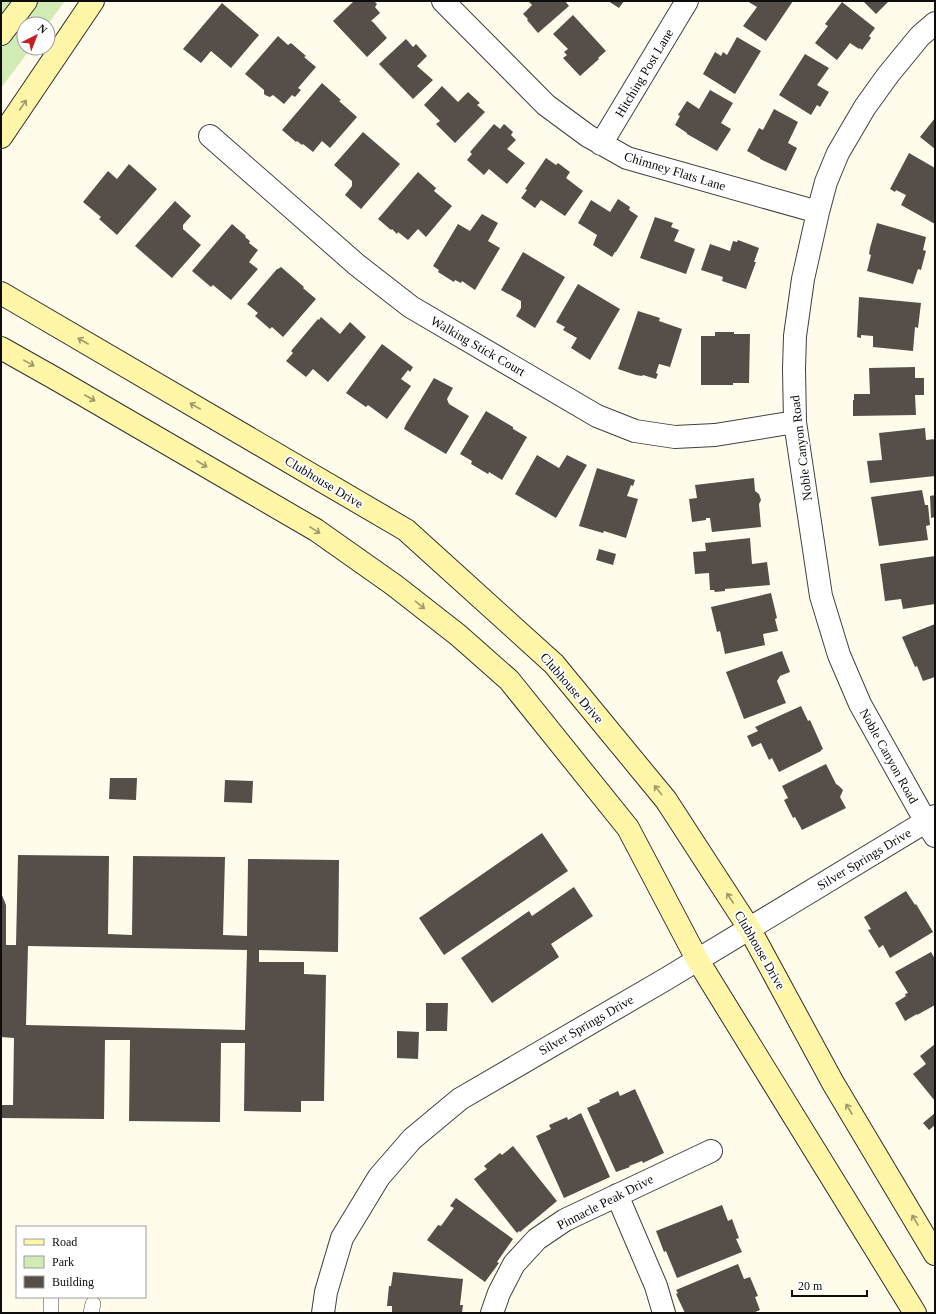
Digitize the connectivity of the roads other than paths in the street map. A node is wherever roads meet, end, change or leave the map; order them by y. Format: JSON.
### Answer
{"nodes":[{"id":1,"x":26,"y":1,"type":"edge"},
{"id":2,"x":93,"y":1,"type":"edge"},
{"id":3,"x":443,"y":1,"type":"edge"},
{"id":4,"x":687,"y":1,"type":"edge"},
{"id":5,"x":935,"y":23,"type":"edge"},
{"id":6,"x":1,"y":34,"type":"edge"},
{"id":7,"x":210,"y":136,"type":"dead end"},
{"id":8,"x":1,"y":137,"type":"edge"},
{"id":9,"x":601,"y":144,"type":"junction"},
{"id":10,"x":818,"y":212,"type":"junction"},
{"id":11,"x":1,"y":293,"type":"edge"},
{"id":12,"x":1,"y":348,"type":"edge"},
{"id":13,"x":795,"y":422,"type":"junction"},
{"id":14,"x":932,"y":825,"type":"edge"},
{"id":15,"x":749,"y":928,"type":"junction"},
{"id":16,"x":697,"y":959,"type":"junction"},
{"id":17,"x":711,"y":1151,"type":"dead end"},
{"id":18,"x":618,"y":1195,"type":"junction"},
{"id":19,"x":935,"y":1254,"type":"edge"},
{"id":20,"x":51,"y":1298,"type":"edge"},
{"id":21,"x":51,"y":1313,"type":"edge"},
{"id":22,"x":323,"y":1313,"type":"edge"},
{"id":23,"x":492,"y":1313,"type":"edge"},
{"id":24,"x":664,"y":1313,"type":"edge"},
{"id":25,"x":915,"y":1313,"type":"edge"}],
"edges":[{"from":1,"to":6,"type":"street"},
{"from":8,"to":2,"type":"street","one_way":true},
{"from":3,"to":9,"type":"street","name":"Chimney Flats Lane"},
{"from":4,"to":9,"type":"street","name":"Hitching Post Lane"},
{"from":5,"to":10,"type":"street","name":"Noble Canyon Road"},
{"from":7,"to":13,"type":"street","name":"Walking Stick Court"},
{"from":9,"to":10,"type":"street","name":"Chimney Flats Lane"},
{"from":10,"to":13,"type":"street","name":"Noble Canyon Road"},
{"from":15,"to":11,"type":"street","name":"Clubhouse Drive","one_way":true},
{"from":12,"to":16,"type":"street","one_way":true},
{"from":13,"to":14,"type":"street","name":"Noble Canyon Road"},
{"from":14,"to":15,"type":"street","name":"Silver Springs Drive"},
{"from":15,"to":16,"type":"street","name":"Silver Springs Drive"},
{"from":19,"to":15,"type":"street","name":"Clubhouse Drive","one_way":true},
{"from":16,"to":22,"type":"street","name":"Silver Springs Drive"},
{"from":16,"to":25,"type":"street"},
{"from":17,"to":18,"type":"street","name":"Pinnacle Peak Drive"},
{"from":18,"to":23,"type":"street","name":"Pinnacle Peak Drive"},
{"from":18,"to":24,"type":"street"},
{"from":20,"to":21,"type":"lane"}]}
